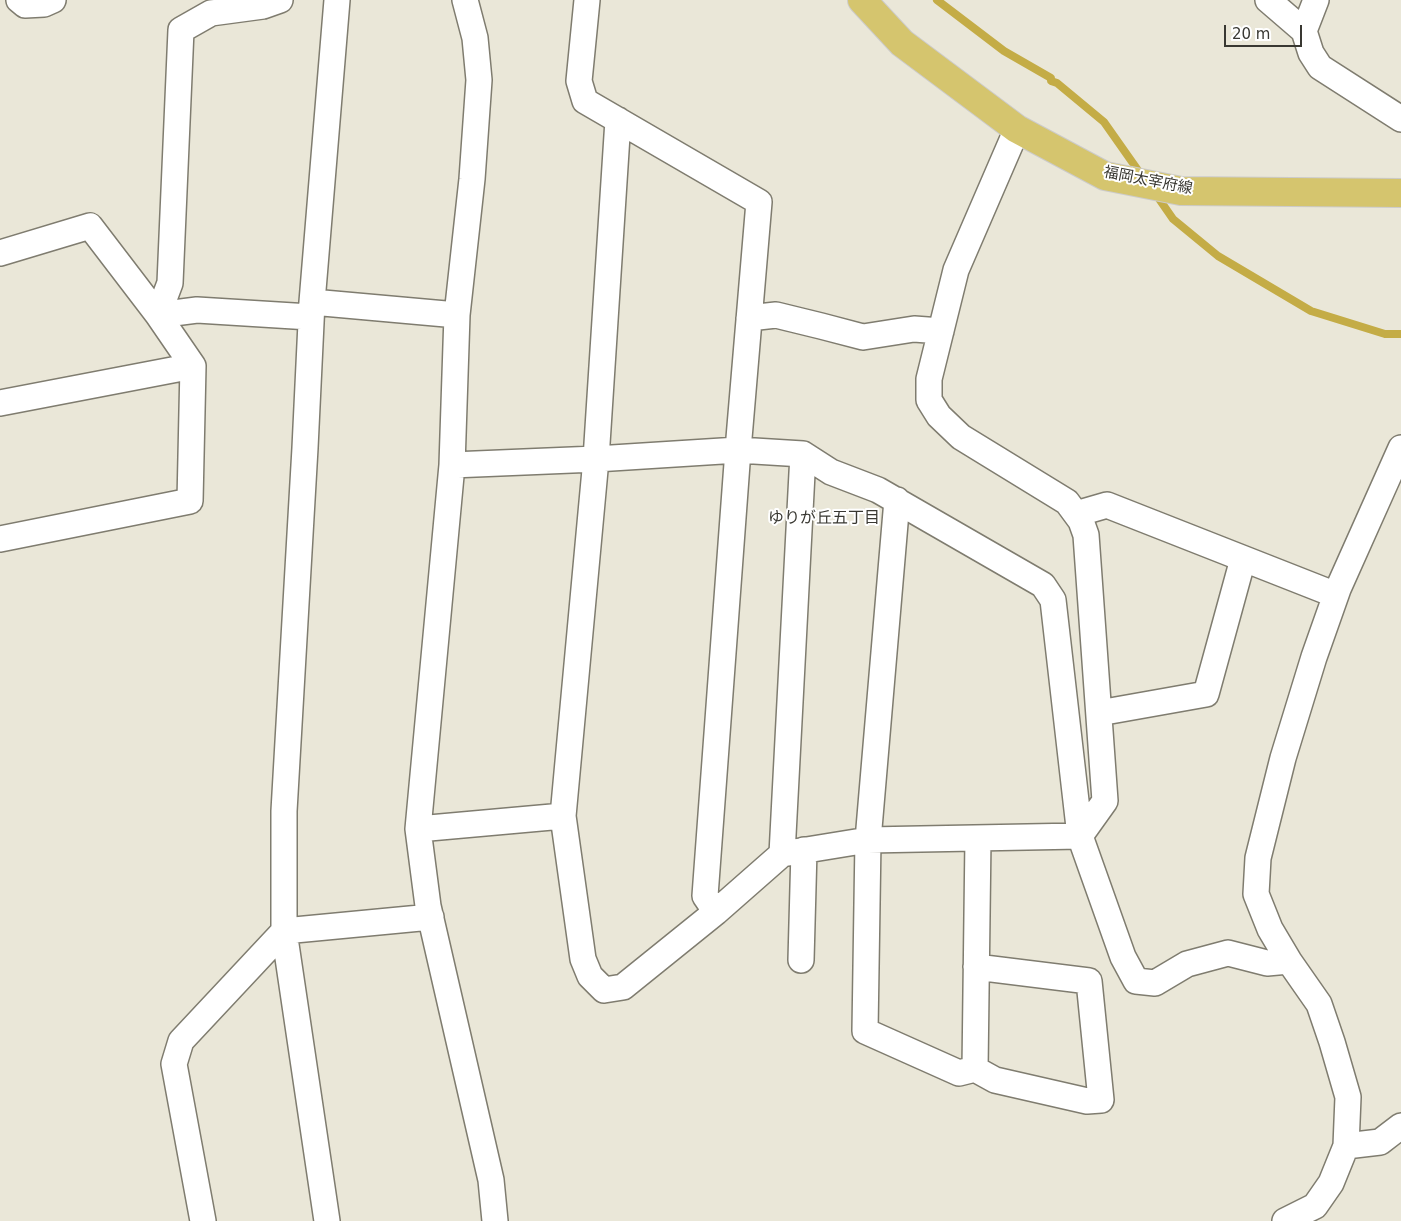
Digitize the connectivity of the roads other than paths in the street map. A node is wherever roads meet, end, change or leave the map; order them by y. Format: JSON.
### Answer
{"nodes":[{"id":1,"x":19,"y":0,"type":"edge"},
{"id":2,"x":53,"y":0,"type":"edge"},
{"id":3,"x":280,"y":0,"type":"edge"},
{"id":4,"x":337,"y":0,"type":"edge"},
{"id":5,"x":464,"y":0,"type":"edge"},
{"id":6,"x":587,"y":0,"type":"edge"},
{"id":7,"x":862,"y":0,"type":"edge"},
{"id":8,"x":1268,"y":0,"type":"edge"},
{"id":9,"x":1316,"y":0,"type":"edge"},
{"id":10,"x":1304,"y":30,"type":"junction"},
{"id":11,"x":1401,"y":119,"type":"edge"},
{"id":12,"x":618,"y":120,"type":"junction"},
{"id":13,"x":1018,"y":129,"type":"junction"},
{"id":14,"x":1401,"y":193,"type":"edge"},
{"id":15,"x":0,"y":253,"type":"edge"},
{"id":16,"x":311,"y":310,"type":"junction"},
{"id":17,"x":158,"y":315,"type":"junction"},
{"id":18,"x":457,"y":315,"type":"junction"},
{"id":19,"x":749,"y":318,"type":"junction"},
{"id":20,"x":941,"y":331,"type":"junction"},
{"id":21,"x":193,"y":366,"type":"junction"},
{"id":22,"x":0,"y":403,"type":"edge"},
{"id":23,"x":1401,"y":448,"type":"edge"},
{"id":24,"x":738,"y":450,"type":"junction"},
{"id":25,"x":803,"y":454,"type":"junction"},
{"id":26,"x":596,"y":459,"type":"junction"},
{"id":27,"x":452,"y":465,"type":"junction"},
{"id":28,"x":897,"y":500,"type":"junction"},
{"id":29,"x":1076,"y":514,"type":"junction"},
{"id":30,"x":0,"y":539,"type":"edge"},
{"id":31,"x":1243,"y":559,"type":"junction"},
{"id":32,"x":1336,"y":595,"type":"junction"},
{"id":33,"x":1098,"y":713,"type":"junction"},
{"id":34,"x":564,"y":816,"type":"junction"},
{"id":35,"x":418,"y":830,"type":"junction"},
{"id":36,"x":1080,"y":836,"type":"junction"},
{"id":37,"x":978,"y":838,"type":"junction"},
{"id":38,"x":868,"y":840,"type":"junction"},
{"id":39,"x":793,"y":852,"type":"junction"},
{"id":40,"x":716,"y":912,"type":"junction"},
{"id":41,"x":431,"y":917,"type":"junction"},
{"id":42,"x":284,"y":932,"type":"junction"},
{"id":43,"x":801,"y":960,"type":"dead end"},
{"id":44,"x":1288,"y":961,"type":"junction"},
{"id":45,"x":976,"y":967,"type":"junction"},
{"id":46,"x":975,"y":1069,"type":"junction"},
{"id":47,"x":1401,"y":1126,"type":"edge"},
{"id":48,"x":1346,"y":1146,"type":"junction"},
{"id":49,"x":203,"y":1221,"type":"edge"},
{"id":50,"x":327,"y":1221,"type":"edge"},
{"id":51,"x":495,"y":1221,"type":"edge"},
{"id":52,"x":1285,"y":1221,"type":"edge"}],
"edges":[{"from":1,"to":2,"type":"street"},
{"from":3,"to":17,"type":"street"},
{"from":4,"to":16,"type":"street"},
{"from":5,"to":18,"type":"street"},
{"from":6,"to":12,"type":"street"},
{"from":7,"to":13,"type":"main road","name":"福岡太宰府線"},
{"from":8,"to":10,"type":"street"},
{"from":9,"to":10,"type":"street"},
{"from":10,"to":11,"type":"street"},
{"from":12,"to":19,"type":"street"},
{"from":12,"to":26,"type":"street"},
{"from":13,"to":14,"type":"main road","name":"福岡太宰府線"},
{"from":13,"to":20,"type":"street"},
{"from":15,"to":17,"type":"street"},
{"from":16,"to":17,"type":"street"},
{"from":16,"to":18,"type":"street"},
{"from":16,"to":42,"type":"street"},
{"from":17,"to":21,"type":"street"},
{"from":18,"to":27,"type":"street"},
{"from":19,"to":20,"type":"street"},
{"from":19,"to":24,"type":"street"},
{"from":20,"to":29,"type":"street"},
{"from":21,"to":22,"type":"street"},
{"from":21,"to":30,"type":"street"},
{"from":23,"to":32,"type":"street"},
{"from":24,"to":25,"type":"street"},
{"from":24,"to":26,"type":"street"},
{"from":24,"to":40,"type":"street"},
{"from":25,"to":28,"type":"street"},
{"from":25,"to":39,"type":"street"},
{"from":26,"to":27,"type":"street"},
{"from":26,"to":34,"type":"street"},
{"from":27,"to":35,"type":"street"},
{"from":28,"to":36,"type":"street"},
{"from":28,"to":38,"type":"street"},
{"from":29,"to":31,"type":"street"},
{"from":29,"to":33,"type":"street"},
{"from":31,"to":32,"type":"street"},
{"from":31,"to":33,"type":"street"},
{"from":32,"to":44,"type":"street"},
{"from":33,"to":36,"type":"street"},
{"from":34,"to":35,"type":"street"},
{"from":34,"to":40,"type":"street"},
{"from":35,"to":41,"type":"street"},
{"from":36,"to":37,"type":"street"},
{"from":36,"to":44,"type":"street"},
{"from":37,"to":38,"type":"street"},
{"from":37,"to":45,"type":"street"},
{"from":38,"to":39,"type":"street"},
{"from":38,"to":46,"type":"street"},
{"from":39,"to":40,"type":"street"},
{"from":39,"to":43,"type":"street"},
{"from":41,"to":42,"type":"street"},
{"from":41,"to":51,"type":"street"},
{"from":42,"to":49,"type":"street"},
{"from":42,"to":50,"type":"street"},
{"from":44,"to":48,"type":"street"},
{"from":45,"to":46,"type":"street"},
{"from":45,"to":46,"type":"street"},
{"from":47,"to":48,"type":"street"},
{"from":48,"to":52,"type":"street"}]}
